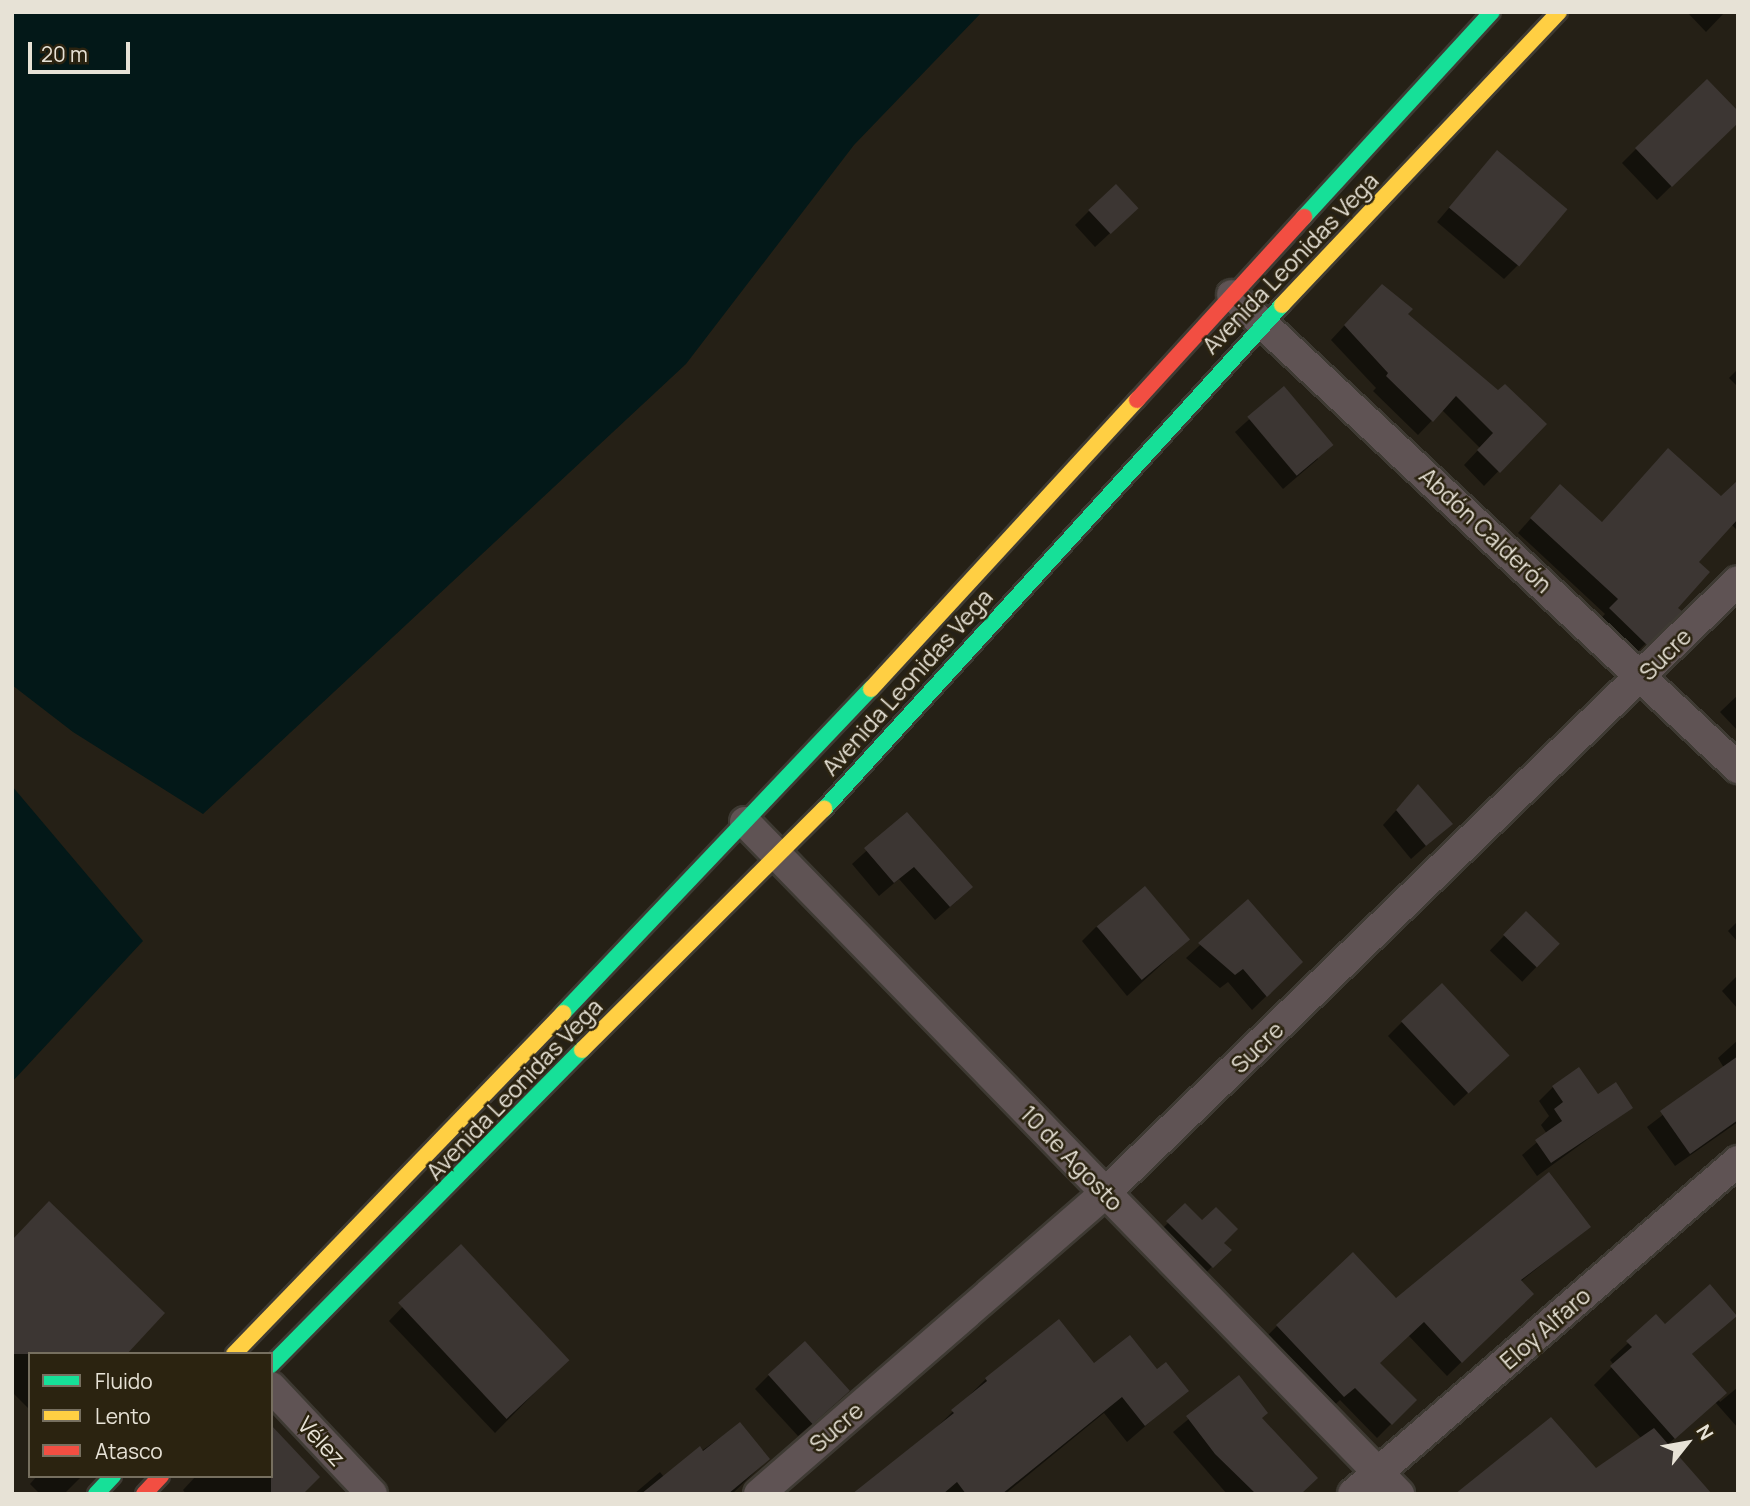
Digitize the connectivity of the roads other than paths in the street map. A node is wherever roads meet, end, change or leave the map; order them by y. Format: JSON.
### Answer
{"nodes":[{"id":1,"x":1492,"y":12,"type":"edge"},
{"id":2,"x":1559,"y":12,"type":"edge"},
{"id":3,"x":1232,"y":295,"type":"junction"},
{"id":4,"x":1266,"y":324,"type":"junction"},
{"id":5,"x":1738,"y":581,"type":"edge"},
{"id":6,"x":1643,"y":677,"type":"junction"},
{"id":7,"x":1738,"y":768,"type":"edge"},
{"id":8,"x":745,"y":822,"type":"junction"},
{"id":9,"x":778,"y":855,"type":"junction"},
{"id":10,"x":1738,"y":1161,"type":"edge"},
{"id":11,"x":1105,"y":1193,"type":"junction"},
{"id":12,"x":237,"y":1352,"type":"edge"},
{"id":13,"x":273,"y":1363,"type":"edge"},
{"id":14,"x":273,"y":1389,"type":"edge"},
{"id":15,"x":1378,"y":1472,"type":"junction"},
{"id":16,"x":111,"y":1478,"type":"edge"},
{"id":17,"x":159,"y":1478,"type":"edge"},
{"id":18,"x":96,"y":1494,"type":"edge"},
{"id":19,"x":144,"y":1494,"type":"edge"},
{"id":20,"x":372,"y":1494,"type":"edge"},
{"id":21,"x":758,"y":1494,"type":"edge"},
{"id":22,"x":1353,"y":1494,"type":"edge"},
{"id":23,"x":1399,"y":1494,"type":"edge"}],
"edges":[{"from":1,"to":3,"type":"highway","name":"Avenida Leonidas Vega"},
{"from":2,"to":4,"type":"highway","name":"Avenida Leonidas Vega"},
{"from":3,"to":4,"type":"street","name":"Abdón Calderón"},
{"from":3,"to":8,"type":"highway","name":"Avenida Leonidas Vega"},
{"from":4,"to":6,"type":"street","name":"Abdón Calderón"},
{"from":4,"to":9,"type":"highway","name":"Avenida Leonidas Vega"},
{"from":5,"to":6,"type":"street","name":"Sucre"},
{"from":6,"to":7,"type":"street","name":"Abdón Calderón"},
{"from":6,"to":11,"type":"street","name":"Sucre"},
{"from":8,"to":9,"type":"street","name":"10 de Agosto"},
{"from":8,"to":12,"type":"highway","name":"Avenida Leonidas Vega"},
{"from":9,"to":11,"type":"street","name":"10 de Agosto"},
{"from":9,"to":13,"type":"highway","name":"Avenida Leonidas Vega"},
{"from":10,"to":15,"type":"street","name":"Eloy Alfaro"},
{"from":11,"to":15,"type":"street","name":"10 de Agosto"},
{"from":11,"to":21,"type":"street","name":"Sucre"},
{"from":14,"to":20,"type":"street","name":"Vélez"},
{"from":15,"to":22,"type":"street","name":"Eloy Alfaro"},
{"from":15,"to":23,"type":"street","name":"10 de Agosto"},
{"from":16,"to":18,"type":"highway"},
{"from":17,"to":19,"type":"highway"}]}
